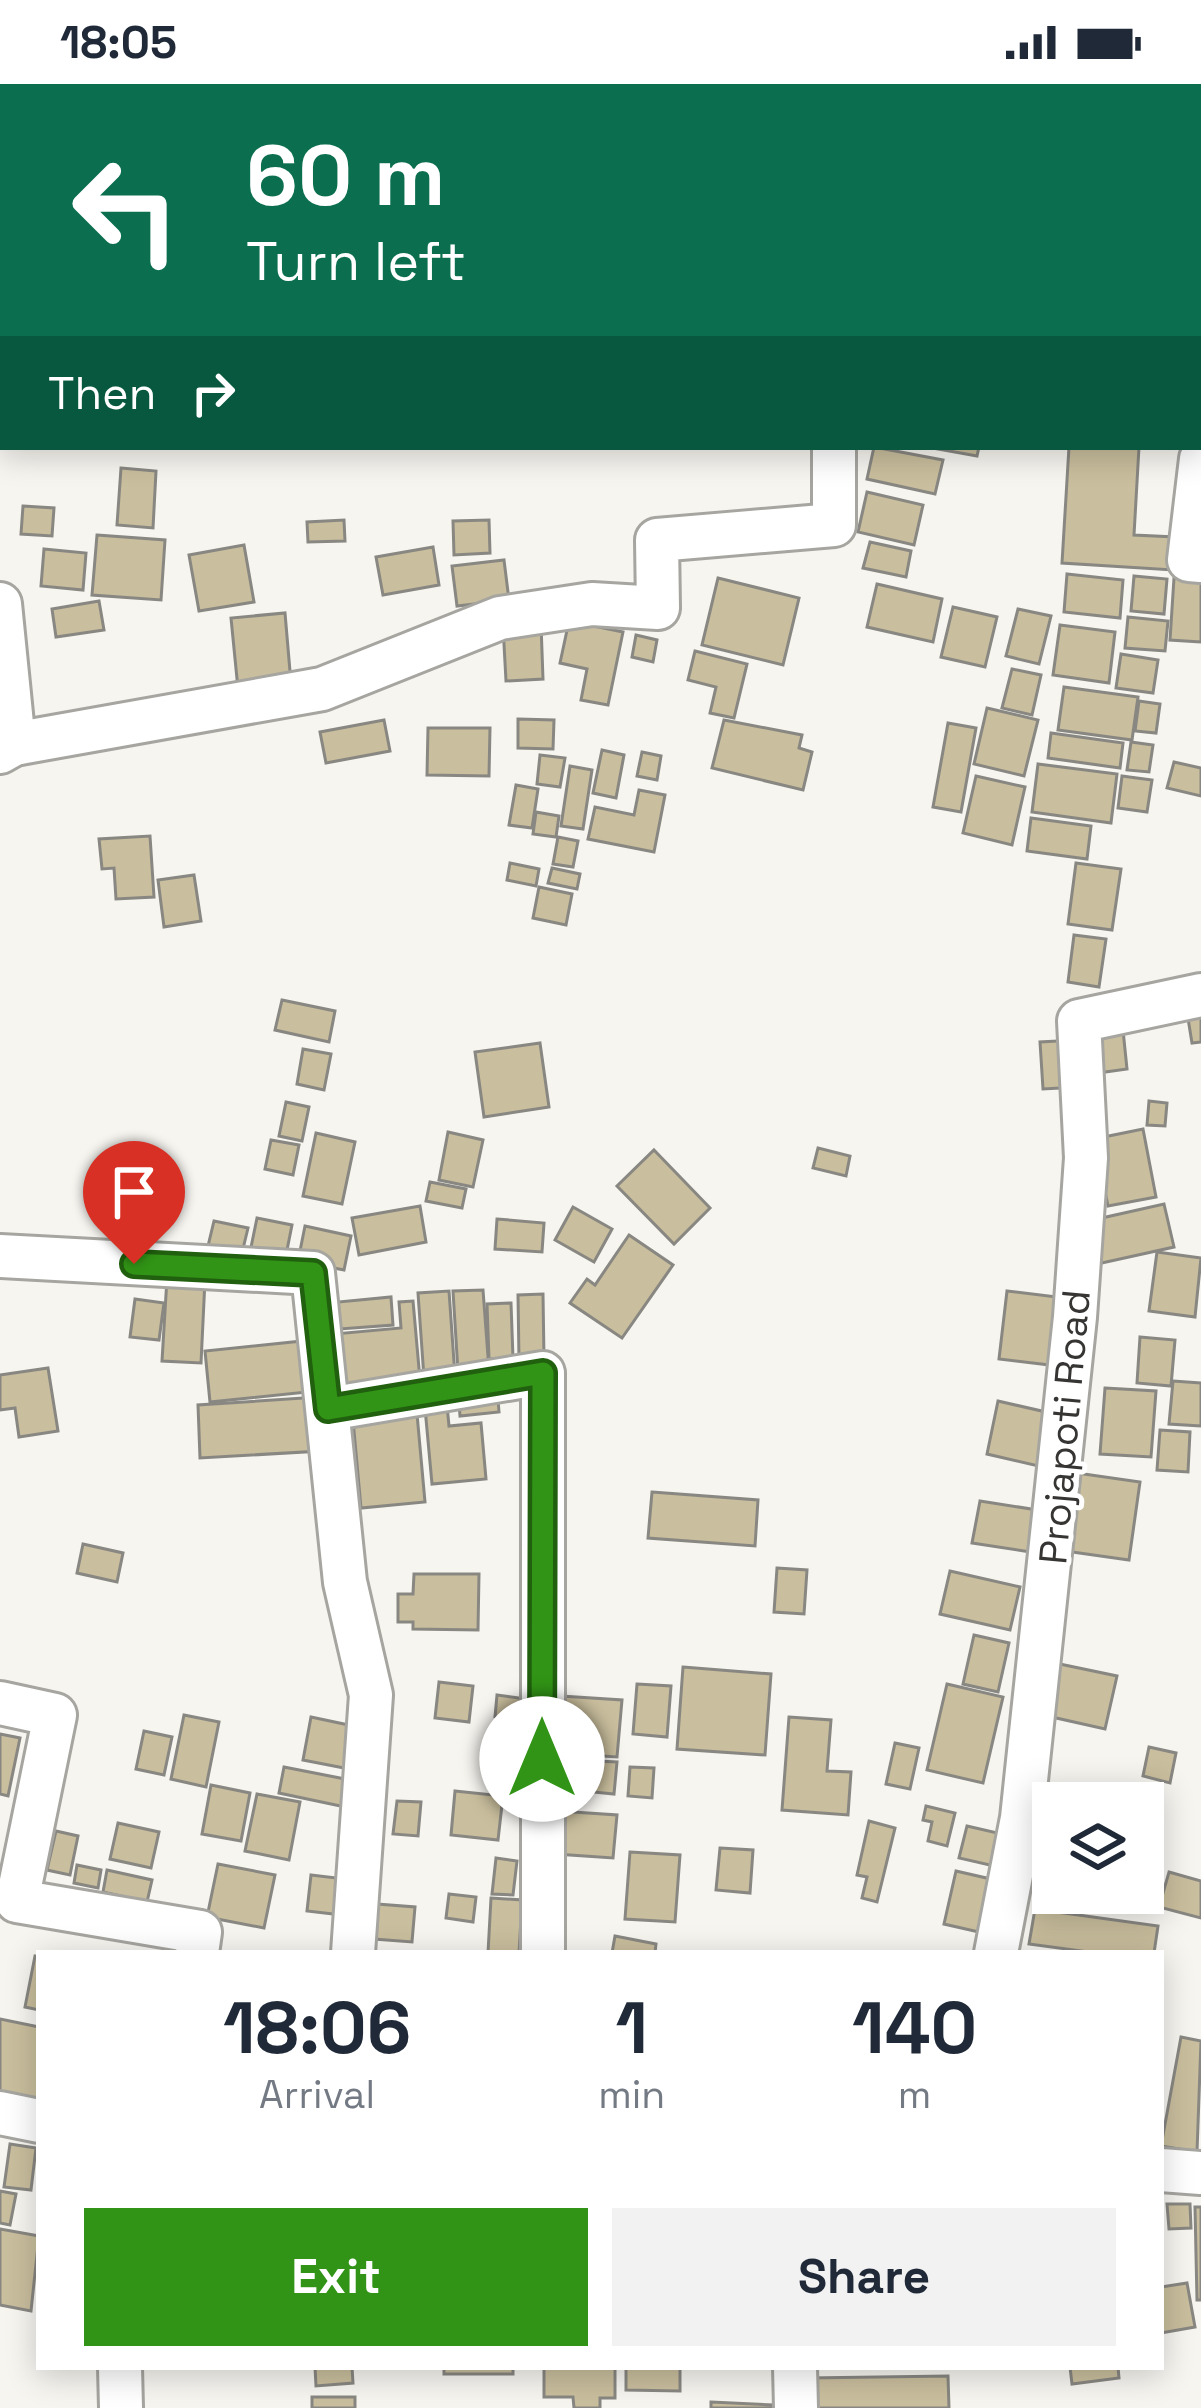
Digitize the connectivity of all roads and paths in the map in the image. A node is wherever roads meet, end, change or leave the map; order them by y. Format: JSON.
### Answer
{"nodes":[{"id":1,"x":834,"y":450,"type":"edge"},
{"id":2,"x":1201,"y":459,"type":"edge"},
{"id":3,"x":1201,"y":561,"type":"edge"},
{"id":4,"x":0,"y":604,"type":"edge"},
{"id":5,"x":7,"y":748,"type":"edge"},
{"id":6,"x":1201,"y":995,"type":"edge"},
{"id":7,"x":0,"y":1256,"type":"edge"},
{"id":8,"x":328,"y":1409,"type":"junction"},
{"id":9,"x":0,"y":1703,"type":"edge"},
{"id":10,"x":197,"y":1950,"type":"edge"},
{"id":11,"x":353,"y":1950,"type":"edge"},
{"id":12,"x":542,"y":1950,"type":"edge"},
{"id":13,"x":997,"y":1950,"type":"edge"},
{"id":14,"x":0,"y":2114,"type":"edge"},
{"id":15,"x":36,"y":2120,"type":"edge"},
{"id":16,"x":1164,"y":2170,"type":"edge"},
{"id":17,"x":1201,"y":2173,"type":"edge"},
{"id":18,"x":120,"y":2370,"type":"edge"},
{"id":19,"x":795,"y":2370,"type":"edge"},
{"id":20,"x":121,"y":2408,"type":"edge"},
{"id":21,"x":796,"y":2408,"type":"edge"}],
"edges":[{"from":1,"to":5,"type":"street"},
{"from":2,"to":3,"type":"street"},
{"from":4,"to":5,"type":"street"},
{"from":6,"to":13,"type":"street","name":"Projapoti Road"},
{"from":7,"to":8,"type":"street"},
{"from":8,"to":11,"type":"street"},
{"from":8,"to":12,"type":"street"},
{"from":9,"to":10,"type":"street"},
{"from":14,"to":15,"type":"street"},
{"from":16,"to":17,"type":"street"},
{"from":18,"to":20,"type":"street"},
{"from":19,"to":21,"type":"street"}]}
